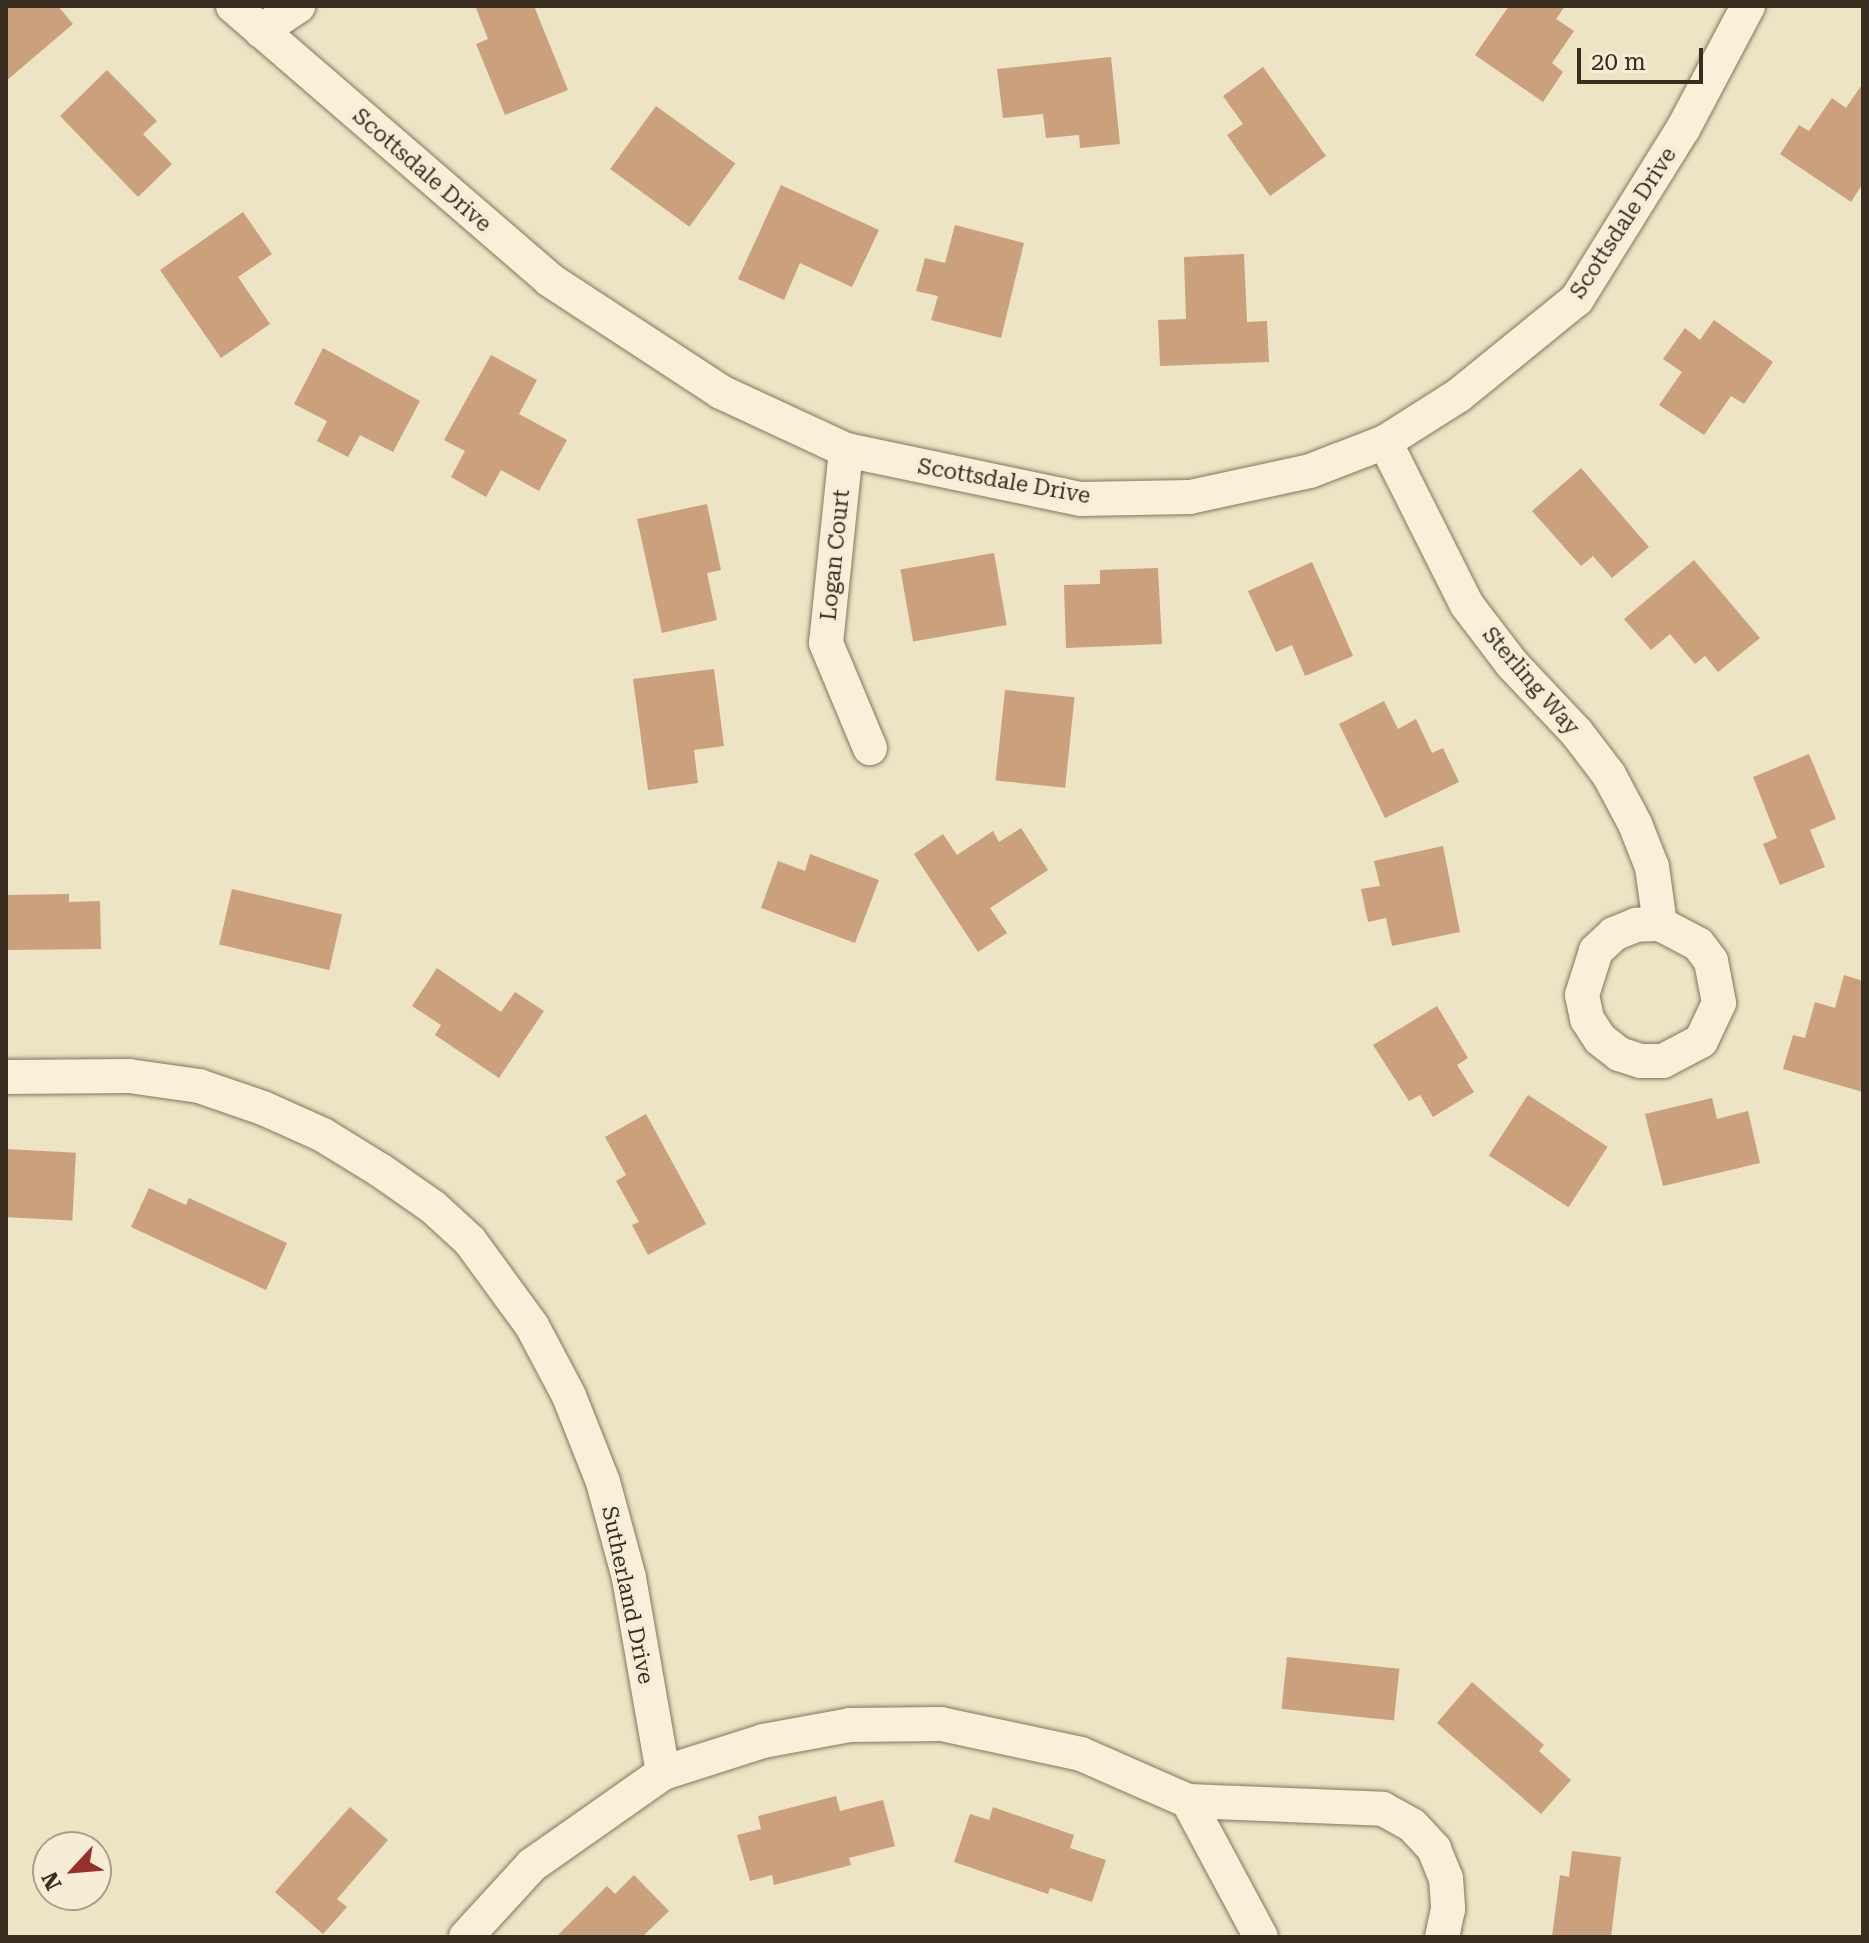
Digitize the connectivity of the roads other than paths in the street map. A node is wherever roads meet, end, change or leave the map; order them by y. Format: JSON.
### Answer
{"nodes":[{"id":1,"x":233,"y":6,"type":"edge"},
{"id":2,"x":298,"y":6,"type":"edge"},
{"id":3,"x":1748,"y":6,"type":"edge"},
{"id":4,"x":261,"y":31,"type":"junction"},
{"id":5,"x":1385,"y":442,"type":"junction"},
{"id":6,"x":846,"y":450,"type":"junction"},
{"id":7,"x":870,"y":748,"type":"dead end"},
{"id":8,"x":1660,"y":924,"type":"junction"},
{"id":9,"x":6,"y":1077,"type":"edge"},
{"id":10,"x":663,"y":1773,"type":"junction"},
{"id":11,"x":1188,"y":1801,"type":"junction"},
{"id":12,"x":466,"y":1937,"type":"edge"},
{"id":13,"x":1261,"y":1937,"type":"edge"},
{"id":14,"x":1442,"y":1937,"type":"edge"}],
"edges":[{"from":1,"to":4,"type":"street","name":"Scottsdale Drive"},
{"from":2,"to":4,"type":"street"},
{"from":3,"to":5,"type":"street","name":"Scottsdale Drive"},
{"from":4,"to":6,"type":"street","name":"Scottsdale Drive"},
{"from":5,"to":6,"type":"street","name":"Scottsdale Drive"},
{"from":5,"to":8,"type":"street","name":"Sterling Way"},
{"from":6,"to":7,"type":"street","name":"Logan Court"},
{"from":8,"to":8,"type":"street"},
{"from":9,"to":10,"type":"street","name":"Sutherland Drive"},
{"from":10,"to":11,"type":"street"},
{"from":10,"to":12,"type":"street"},
{"from":11,"to":13,"type":"street"},
{"from":11,"to":14,"type":"street"}]}
